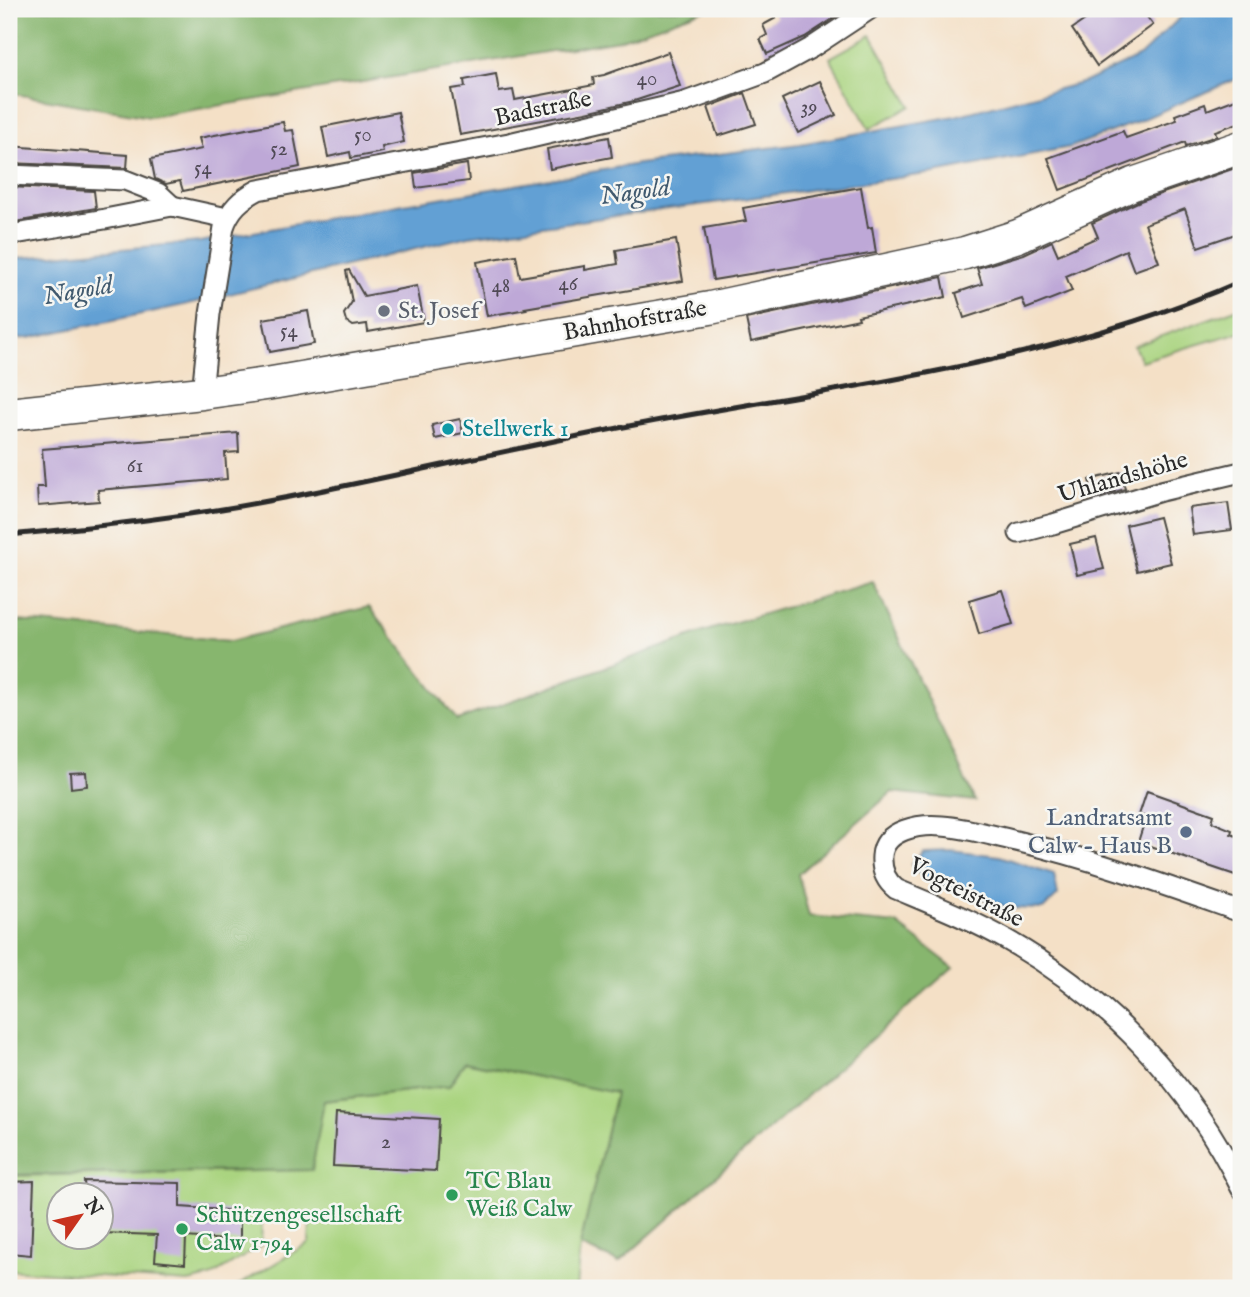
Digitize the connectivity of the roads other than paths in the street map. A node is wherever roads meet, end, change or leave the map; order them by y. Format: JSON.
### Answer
{"nodes":[{"id":1,"x":870,"y":9,"type":"edge"},
{"id":2,"x":1241,"y":147,"type":"edge"},
{"id":3,"x":9,"y":176,"type":"edge"},
{"id":4,"x":172,"y":206,"type":"junction"},
{"id":5,"x":225,"y":222,"type":"junction"},
{"id":6,"x":9,"y":234,"type":"edge"},
{"id":7,"x":202,"y":393,"type":"junction"},
{"id":8,"x":9,"y":414,"type":"edge"},
{"id":9,"x":1241,"y":472,"type":"edge"},
{"id":10,"x":1019,"y":533,"type":"dead end"},
{"id":11,"x":1241,"y":912,"type":"edge"},
{"id":12,"x":1241,"y":1188,"type":"edge"}],
"edges":[{"from":1,"to":5,"type":"street","name":"Badstraße"},
{"from":2,"to":7,"type":"main road","name":"Bahnhofstraße"},
{"from":3,"to":4,"type":"street"},
{"from":4,"to":5,"type":"street"},
{"from":4,"to":6,"type":"street"},
{"from":5,"to":7,"type":"street"},
{"from":7,"to":8,"type":"main road","name":"Bahnhofstraße"},
{"from":9,"to":10,"type":"street","name":"Uhlandshöhe"},
{"from":11,"to":12,"type":"street","name":"Vogteistraße"}]}
